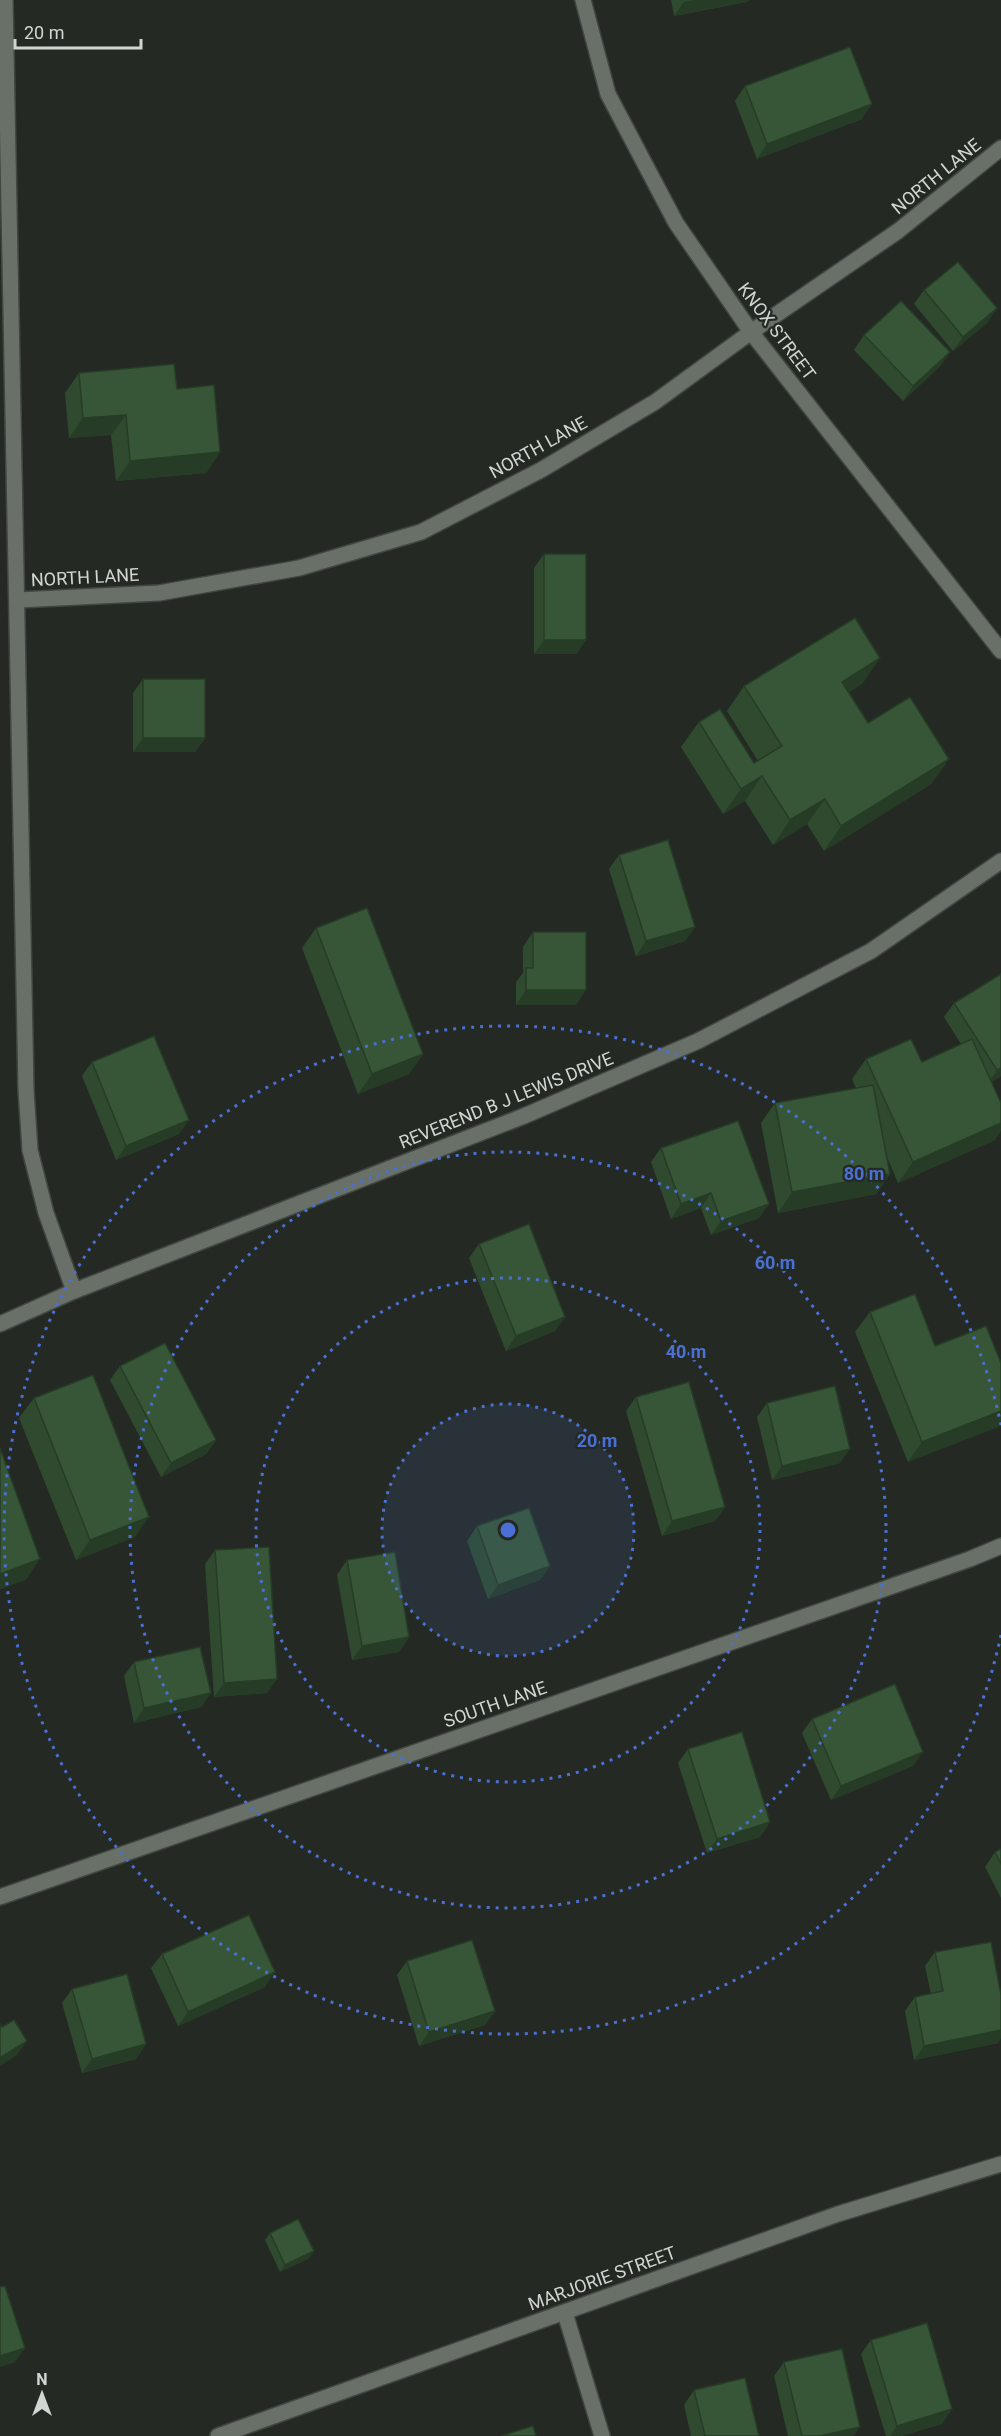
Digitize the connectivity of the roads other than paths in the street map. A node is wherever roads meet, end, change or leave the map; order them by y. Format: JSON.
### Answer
{"nodes":[{"id":1,"x":5,"y":0,"type":"edge"},
{"id":2,"x":583,"y":0,"type":"edge"},
{"id":3,"x":1001,"y":148,"type":"edge"},
{"id":4,"x":751,"y":332,"type":"junction"},
{"id":5,"x":18,"y":600,"type":"junction"},
{"id":6,"x":1001,"y":651,"type":"edge"},
{"id":7,"x":1001,"y":861,"type":"edge"},
{"id":8,"x":74,"y":1291,"type":"junction"},
{"id":9,"x":0,"y":1324,"type":"edge"},
{"id":10,"x":1001,"y":1546,"type":"edge"},
{"id":11,"x":0,"y":1897,"type":"edge"},
{"id":12,"x":1001,"y":2164,"type":"edge"},
{"id":13,"x":565,"y":2313,"type":"junction"},
{"id":14,"x":218,"y":2436,"type":"edge"},
{"id":15,"x":602,"y":2436,"type":"edge"}],
"edges":[{"from":1,"to":5,"type":"street"},
{"from":2,"to":4,"type":"street","name":"KNOX STREET"},
{"from":3,"to":4,"type":"street","name":"NORTH LANE"},
{"from":4,"to":5,"type":"street","name":"NORTH LANE"},
{"from":4,"to":6,"type":"street","name":"KNOX STREET"},
{"from":5,"to":8,"type":"street"},
{"from":7,"to":8,"type":"street","name":"REVEREND B J LEWIS DRIVE"},
{"from":8,"to":9,"type":"street","name":"REVEREND B J LEWIS DRIVE"},
{"from":10,"to":11,"type":"street","name":"SOUTH LANE"},
{"from":12,"to":13,"type":"street","name":"MARJORIE STREET"},
{"from":13,"to":14,"type":"street","name":"MARJORIE STREET"},
{"from":13,"to":15,"type":"street"}]}
